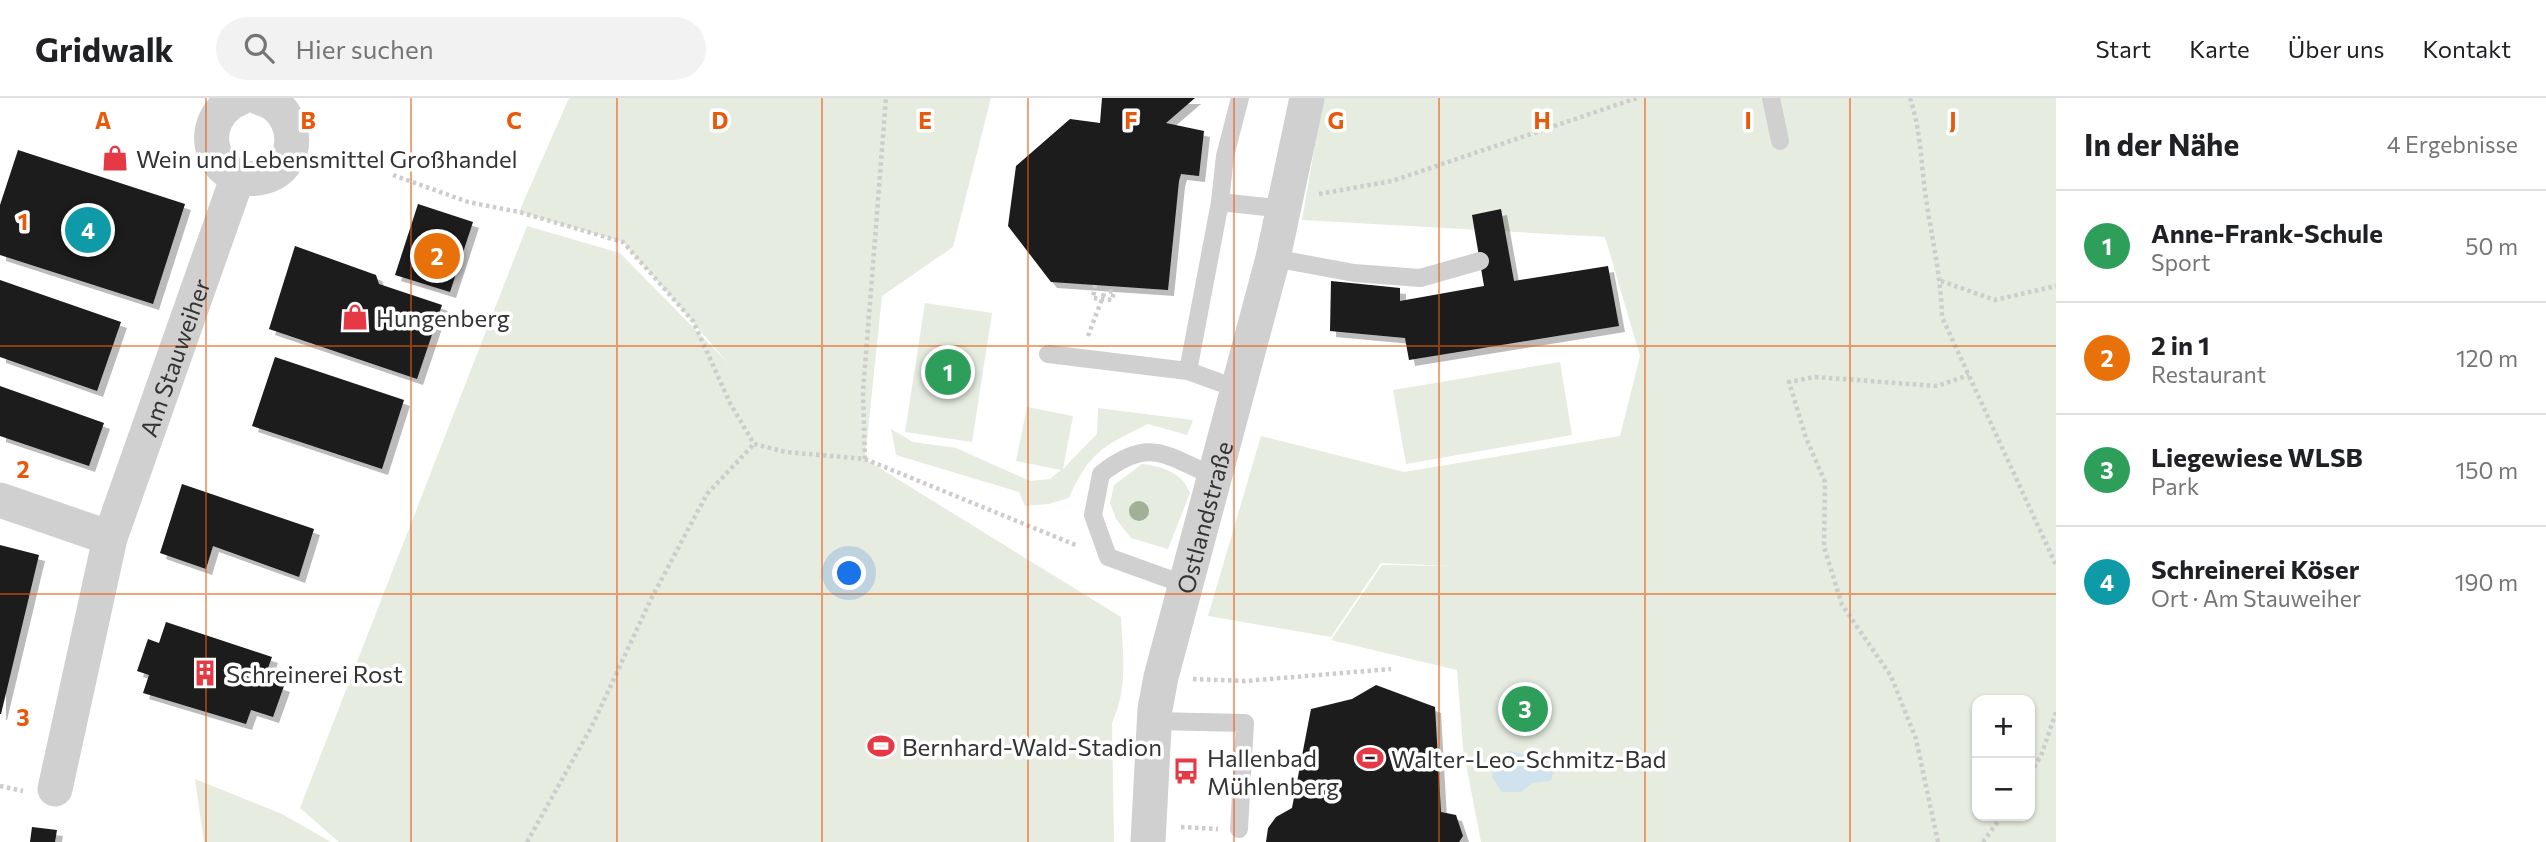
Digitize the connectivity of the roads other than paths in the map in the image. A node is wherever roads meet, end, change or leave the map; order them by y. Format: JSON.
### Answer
{"nodes":[{"id":1,"x":240,"y":98,"type":"edge"},
{"id":2,"x":260,"y":98,"type":"edge"},
{"id":3,"x":1240,"y":98,"type":"edge"},
{"id":4,"x":1307,"y":98,"type":"edge"},
{"id":5,"x":1771,"y":98,"type":"edge"},
{"id":6,"x":1780,"y":141,"type":"dead end"},
{"id":7,"x":238,"y":176,"type":"junction"},
{"id":8,"x":1220,"y":202,"type":"junction"},
{"id":9,"x":1286,"y":204,"type":"junction"},
{"id":10,"x":1273,"y":258,"type":"junction"},
{"id":11,"x":1480,"y":261,"type":"dead end"},
{"id":12,"x":1048,"y":354,"type":"dead end"},
{"id":13,"x":1188,"y":371,"type":"junction"},
{"id":14,"x":1238,"y":389,"type":"junction"},
{"id":15,"x":1213,"y":476,"type":"junction"},
{"id":16,"x":0,"y":500,"type":"edge"},
{"id":17,"x":110,"y":538,"type":"junction"},
{"id":18,"x":1184,"y":584,"type":"junction"},
{"id":19,"x":1154,"y":721,"type":"junction"},
{"id":20,"x":55,"y":789,"type":"dead end"},
{"id":21,"x":1239,"y":829,"type":"road end"},
{"id":22,"x":1148,"y":834,"type":"edge"}],
"edges":[{"from":1,"to":7,"type":"street"},
{"from":2,"to":7,"type":"street"},
{"from":3,"to":8,"type":"lane"},
{"from":4,"to":9,"type":"street","name":"Ostlandstraße"},
{"from":5,"to":6,"type":"lane"},
{"from":7,"to":17,"type":"street","name":"Am Stauweiher"},
{"from":8,"to":9,"type":"lane"},
{"from":8,"to":13,"type":"lane"},
{"from":9,"to":10,"type":"street","name":"Ostlandstraße"},
{"from":10,"to":11,"type":"lane"},
{"from":10,"to":14,"type":"street","name":"Ostlandstraße"},
{"from":12,"to":13,"type":"lane"},
{"from":13,"to":14,"type":"lane"},
{"from":14,"to":15,"type":"street","name":"Ostlandstraße"},
{"from":15,"to":18,"type":"street","name":"Ostlandstraße"},
{"from":15,"to":18,"type":"lane"},
{"from":16,"to":17,"type":"street"},
{"from":17,"to":20,"type":"street","name":"Am Stauweiher"},
{"from":18,"to":19,"type":"street","name":"Ostlandstraße"},
{"from":19,"to":21,"type":"lane"},
{"from":19,"to":22,"type":"street","name":"Ostlandstraße"}]}
